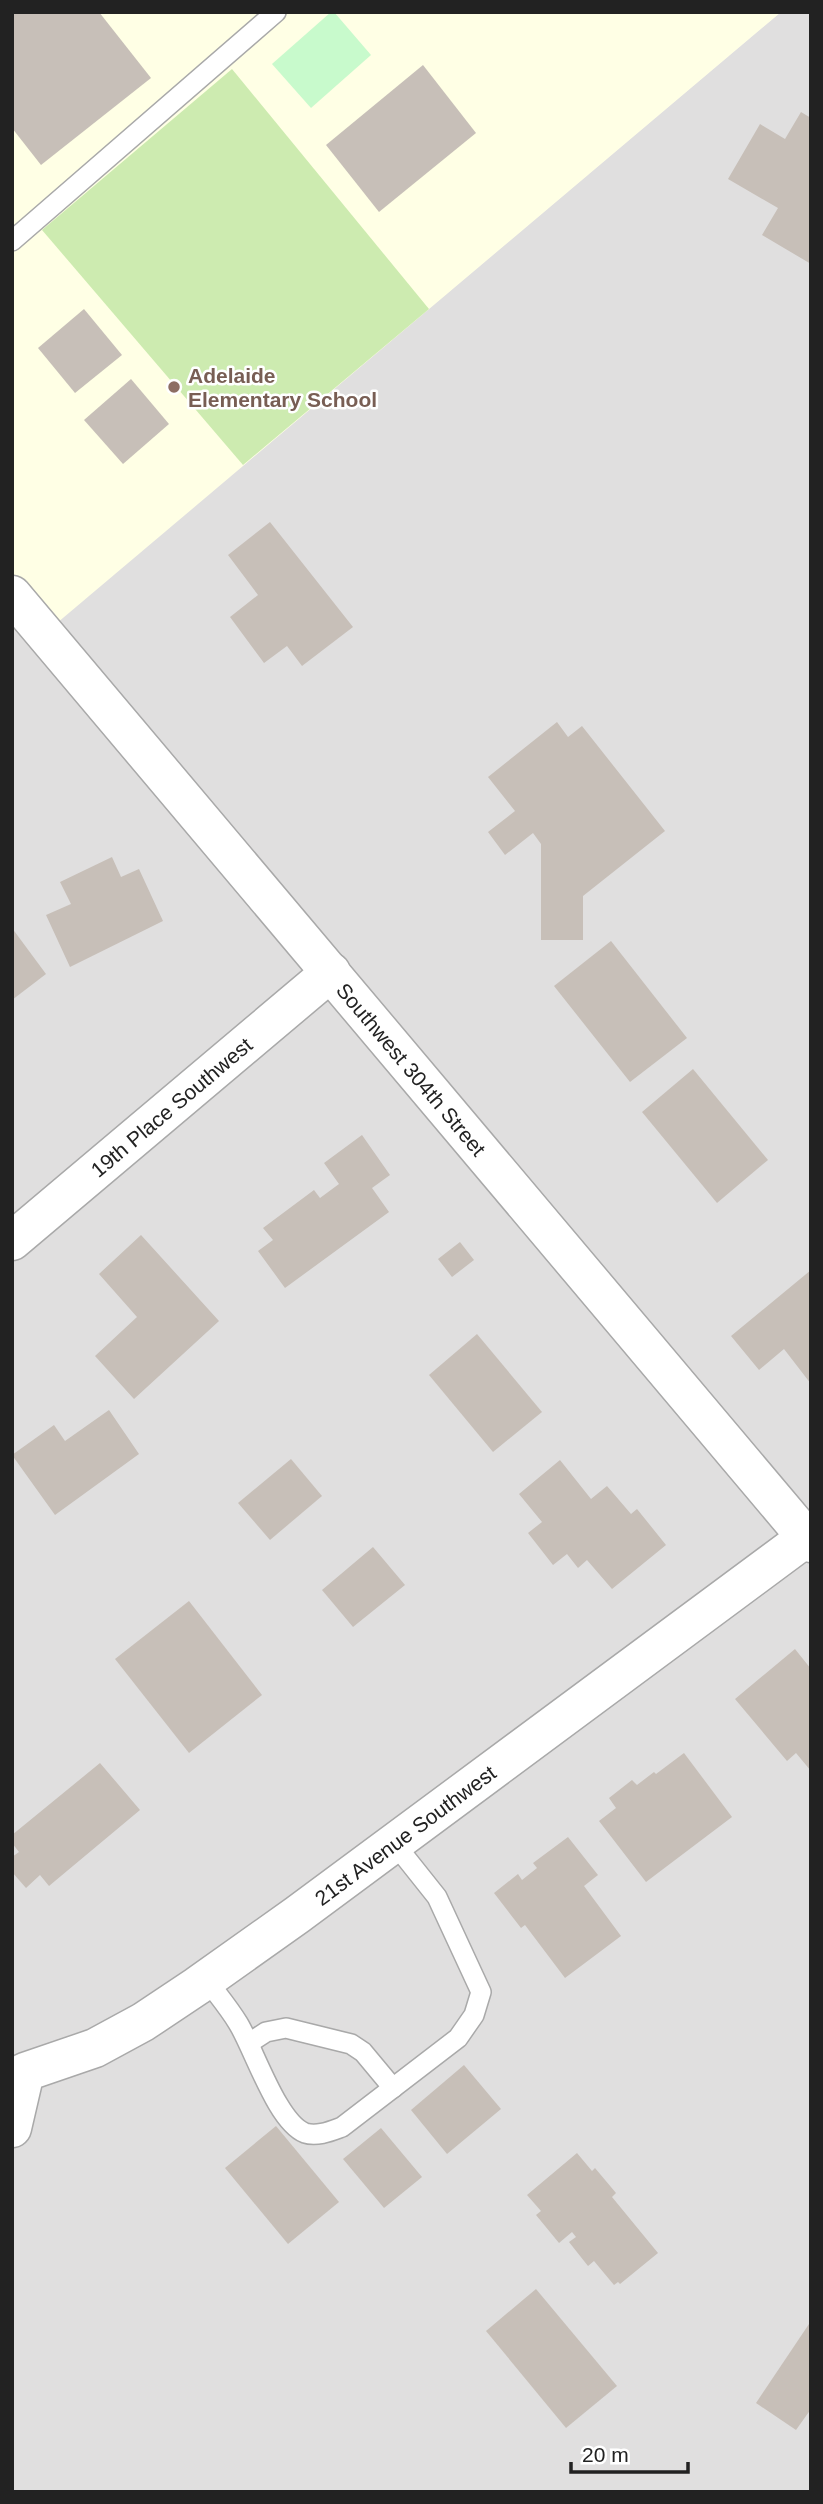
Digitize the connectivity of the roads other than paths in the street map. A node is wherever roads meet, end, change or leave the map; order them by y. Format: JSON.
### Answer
{"nodes":[{"id":1,"x":276,"y":12,"type":"edge"},
{"id":2,"x":12,"y":242,"type":"edge"},
{"id":3,"x":12,"y":596,"type":"edge"},
{"id":4,"x":331,"y":972,"type":"junction"},
{"id":5,"x":12,"y":1241,"type":"edge"},
{"id":6,"x":809,"y":1538,"type":"edge"},
{"id":7,"x":394,"y":1843,"type":"junction"},
{"id":8,"x":206,"y":1979,"type":"junction"},
{"id":9,"x":249,"y":2043,"type":"junction"},
{"id":10,"x":19,"y":2074,"type":"edge"},
{"id":11,"x":393,"y":2088,"type":"junction"},
{"id":12,"x":12,"y":2127,"type":"edge"}],
"edges":[{"from":1,"to":2,"type":"lane"},
{"from":3,"to":4,"type":"street","name":"Southwest 304th Street"},
{"from":4,"to":5,"type":"street","name":"19th Place Southwest"},
{"from":4,"to":6,"type":"street","name":"Southwest 304th Street"},
{"from":6,"to":7,"type":"street","name":"21st Avenue Southwest"},
{"from":7,"to":8,"type":"street","name":"21st Avenue Southwest"},
{"from":7,"to":11,"type":"lane"},
{"from":8,"to":9,"type":"lane"},
{"from":8,"to":10,"type":"street","name":"21st Avenue Southwest"},
{"from":9,"to":11,"type":"lane"},
{"from":9,"to":11,"type":"lane"},
{"from":10,"to":12,"type":"street","name":"21st Avenue Southwest"}]}
